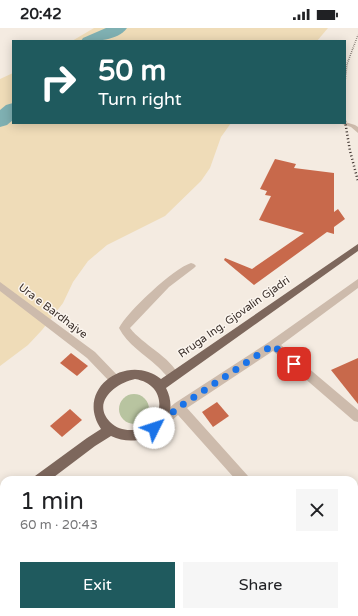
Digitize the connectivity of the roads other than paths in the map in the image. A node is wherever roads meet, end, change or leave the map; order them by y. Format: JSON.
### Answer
{"nodes":[{"id":1,"x":346,"y":124,"type":"edge"},
{"id":2,"x":358,"y":131,"type":"edge"},
{"id":3,"x":358,"y":247,"type":"edge"},
{"id":4,"x":191,"y":266,"type":"dead end"},
{"id":5,"x":358,"y":283,"type":"edge"},
{"id":6,"x":0,"y":286,"type":"edge"},
{"id":7,"x":273,"y":345,"type":"junction"},
{"id":8,"x":174,"y":376,"type":"junction"},
{"id":9,"x":115,"y":380,"type":"junction"},
{"id":10,"x":160,"y":386,"type":"junction"},
{"id":11,"x":179,"y":407,"type":"junction"},
{"id":12,"x":358,"y":417,"type":"edge"},
{"id":13,"x":154,"y":428,"type":"junction"},
{"id":14,"x":111,"y":430,"type":"junction"},
{"id":15,"x":44,"y":476,"type":"edge"},
{"id":16,"x":240,"y":476,"type":"edge"}],
"edges":[{"from":1,"to":2,"type":"street"},
{"from":3,"to":8,"type":"main road","name":"Rruga Ing. Gjovalin Gjadri"},
{"from":4,"to":8,"type":"street"},
{"from":5,"to":7,"type":"street"},
{"from":6,"to":9,"type":"street","name":"Ura e Bardhajve"},
{"from":7,"to":11,"type":"street"},
{"from":7,"to":12,"type":"street"},
{"from":8,"to":10,"type":"main road","name":"Rruga Ing. Gjovalin Gjadri"},
{"from":9,"to":10,"type":"main road"},
{"from":9,"to":14,"type":"main road"},
{"from":10,"to":13,"type":"main road"},
{"from":11,"to":13,"type":"street"},
{"from":11,"to":16,"type":"street"},
{"from":13,"to":14,"type":"main road"},
{"from":14,"to":15,"type":"main road"}]}
